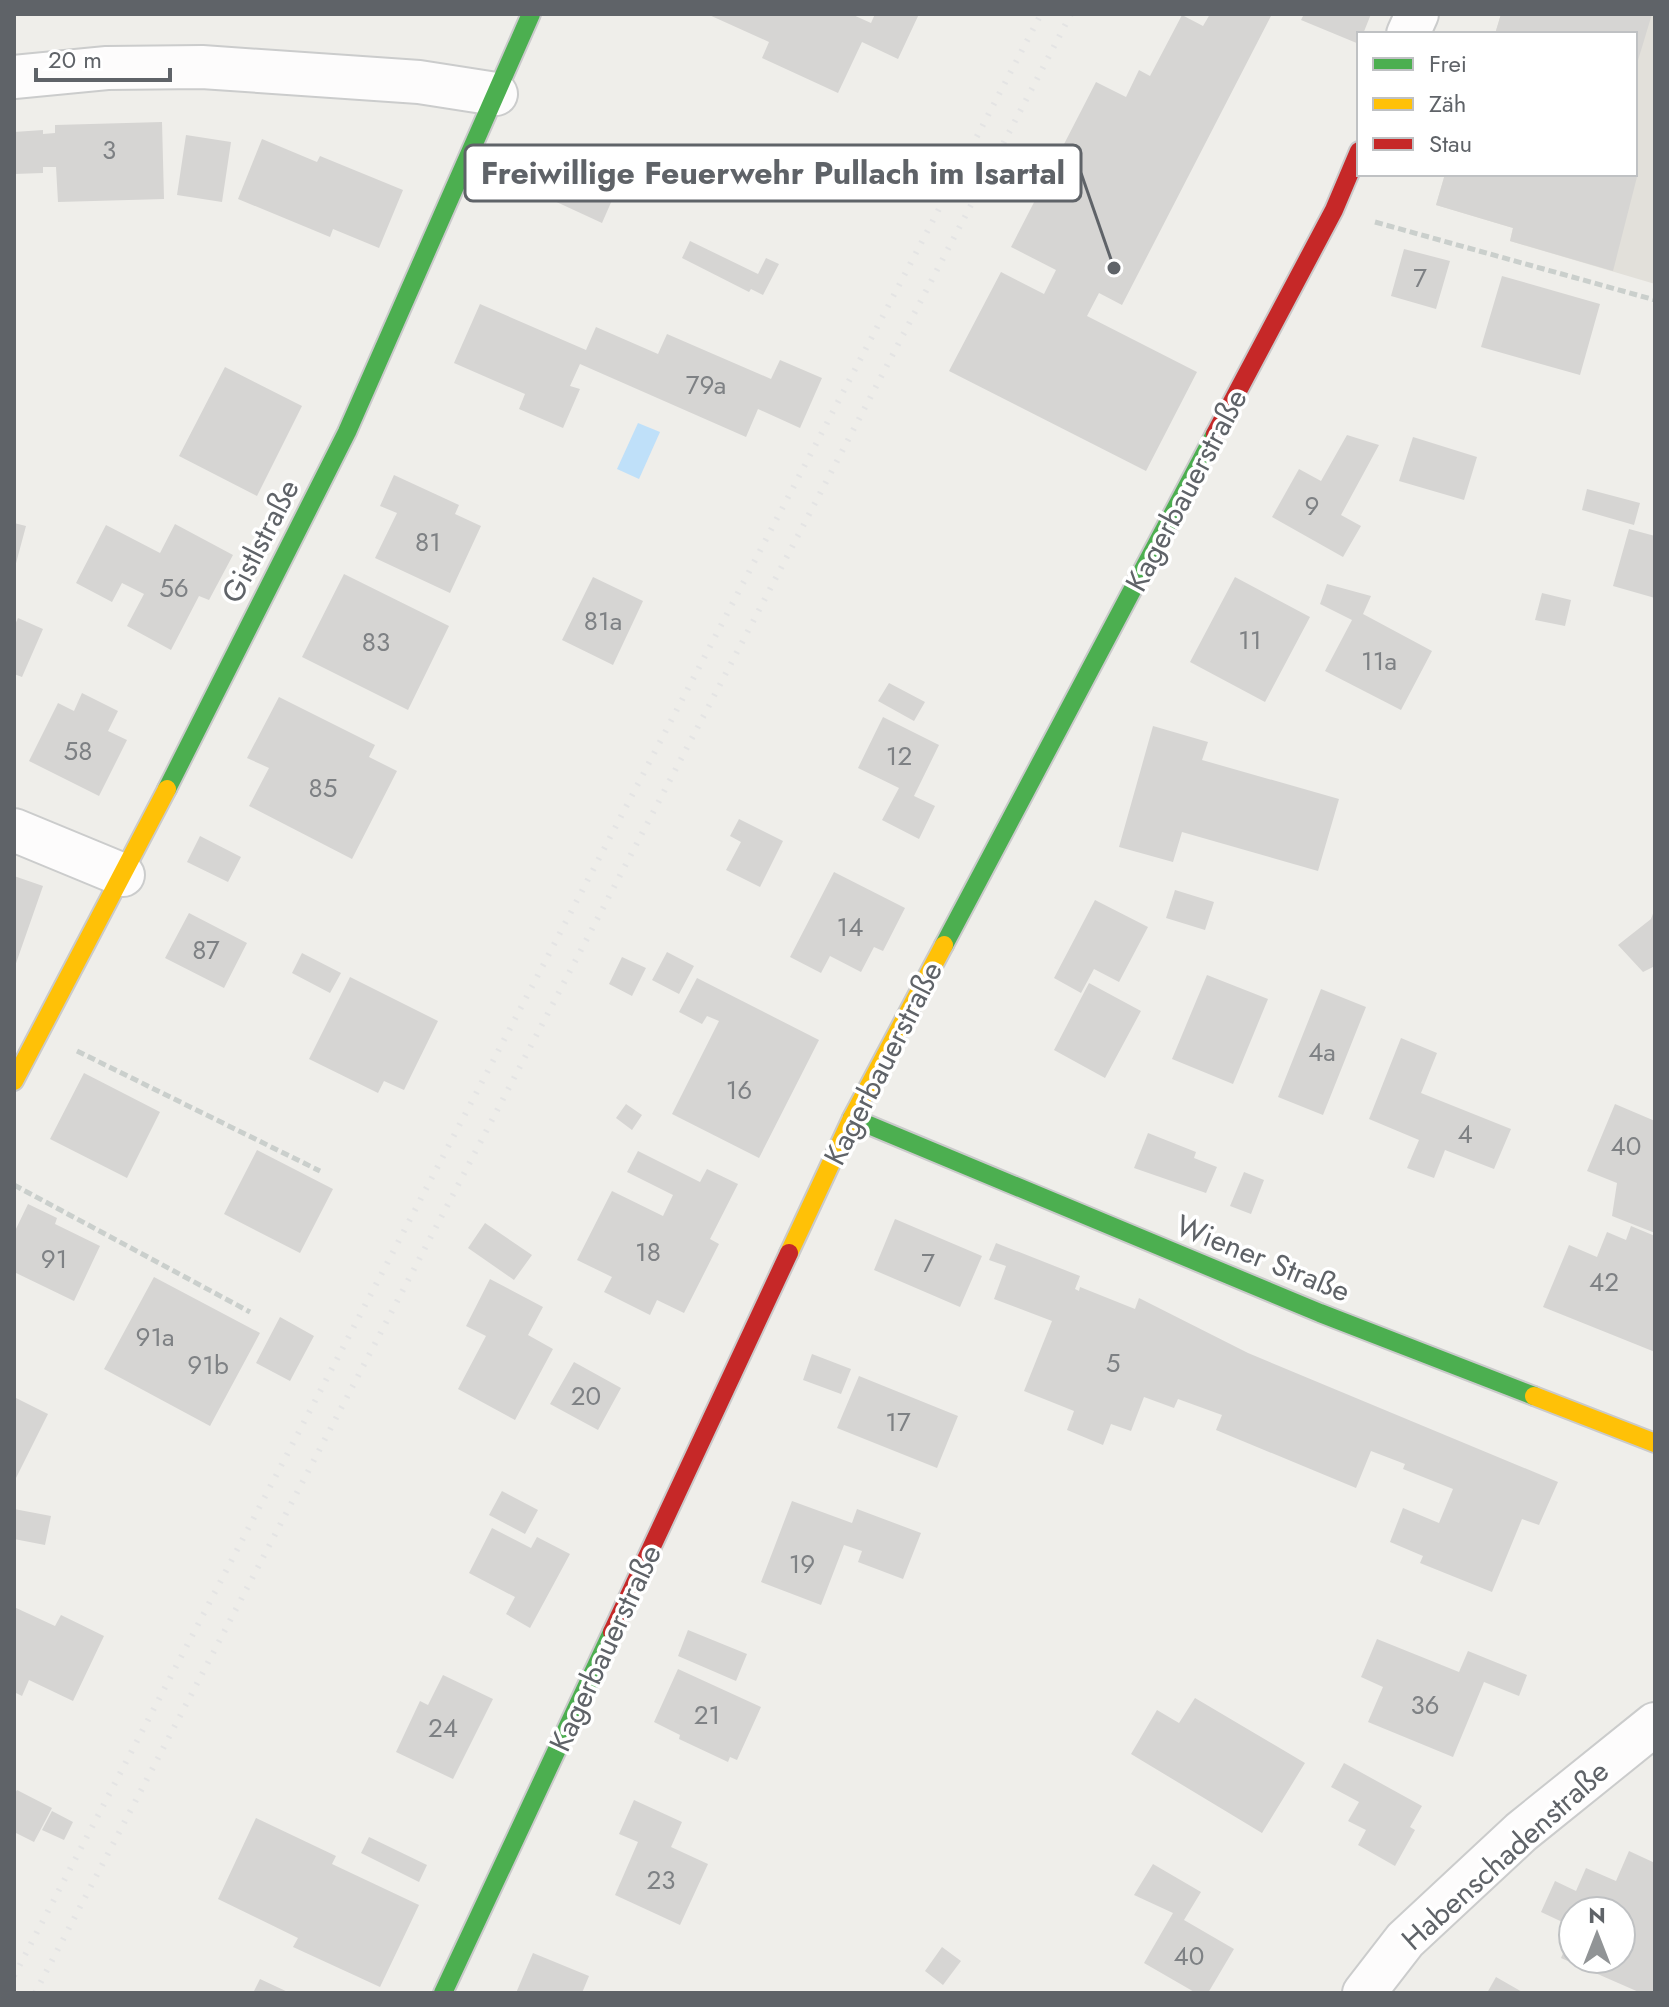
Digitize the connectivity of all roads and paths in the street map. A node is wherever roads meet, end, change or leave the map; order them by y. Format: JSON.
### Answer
{"nodes":[{"id":1,"x":531,"y":14,"type":"edge"},
{"id":2,"x":14,"y":77,"type":"edge"},
{"id":3,"x":496,"y":94,"type":"junction"},
{"id":4,"x":1357,"y":156,"type":"edge"},
{"id":5,"x":1334,"y":210,"type":"junction"},
{"id":6,"x":1655,"y":300,"type":"edge"},
{"id":7,"x":14,"y":830,"type":"edge"},
{"id":8,"x":123,"y":875,"type":"junction"},
{"id":9,"x":39,"y":1033,"type":"junction"},
{"id":10,"x":14,"y":1081,"type":"edge"},
{"id":11,"x":852,"y":1118,"type":"junction"},
{"id":12,"x":320,"y":1171,"type":"dead end"},
{"id":13,"x":14,"y":1185,"type":"edge"},
{"id":14,"x":250,"y":1312,"type":"dead end"},
{"id":15,"x":1655,"y":1443,"type":"edge"},
{"id":16,"x":1655,"y":1724,"type":"edge"},
{"id":17,"x":443,"y":1993,"type":"edge"},
{"id":18,"x":1364,"y":1993,"type":"edge"}],
"edges":[{"from":1,"to":3,"type":"street","name":"Gistlstraße"},
{"from":2,"to":3,"type":"street"},
{"from":3,"to":8,"type":"street","name":"Gistlstraße"},
{"from":4,"to":5,"type":"street","name":"Kagerbauerstraße"},
{"from":5,"to":6,"type":"path"},
{"from":5,"to":11,"type":"street","name":"Kagerbauerstraße"},
{"from":7,"to":8,"type":"street"},
{"from":8,"to":9,"type":"street","name":"Gistlstraße"},
{"from":9,"to":10,"type":"street","name":"Gistlstraße"},
{"from":9,"to":12,"type":"path"},
{"from":11,"to":15,"type":"street","name":"Wiener Straße"},
{"from":11,"to":17,"type":"street","name":"Kagerbauerstraße"},
{"from":13,"to":14,"type":"path"},
{"from":16,"to":18,"type":"street","name":"Habenschadenstraße"}]}
